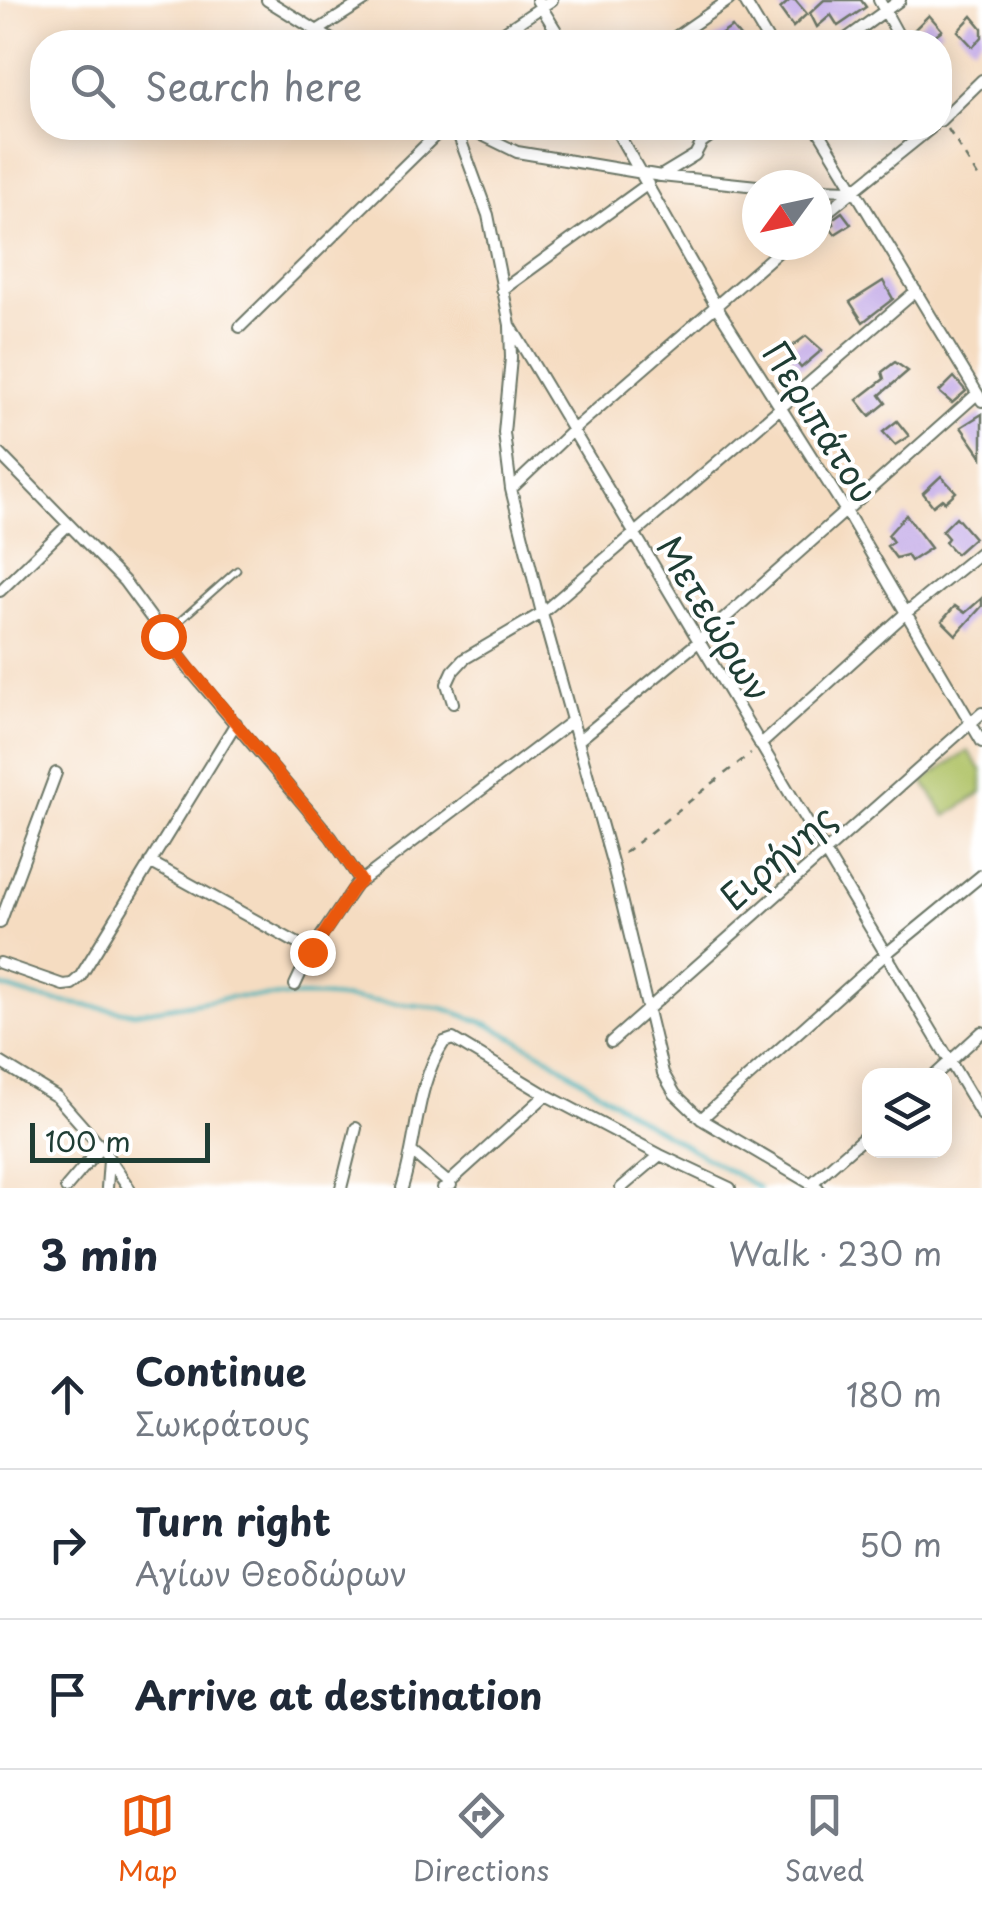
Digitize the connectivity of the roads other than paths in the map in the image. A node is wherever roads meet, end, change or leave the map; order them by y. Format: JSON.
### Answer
{"nodes":[{"id":1,"x":266,"y":0,"type":"edge"},
{"id":2,"x":364,"y":0,"type":"edge"},
{"id":3,"x":552,"y":0,"type":"edge"},
{"id":4,"x":729,"y":0,"type":"edge"},
{"id":5,"x":744,"y":0,"type":"edge"},
{"id":6,"x":900,"y":0,"type":"edge"},
{"id":7,"x":540,"y":4,"type":"edge"},
{"id":8,"x":882,"y":5,"type":"edge"},
{"id":9,"x":315,"y":30,"type":"edge"},
{"id":10,"x":319,"y":30,"type":"edge"},
{"id":11,"x":504,"y":30,"type":"edge"},
{"id":12,"x":556,"y":30,"type":"edge"},
{"id":13,"x":685,"y":30,"type":"edge"},
{"id":14,"x":761,"y":30,"type":"edge"},
{"id":15,"x":855,"y":30,"type":"edge"},
{"id":16,"x":896,"y":30,"type":"edge"},
{"id":17,"x":982,"y":80,"type":"edge"},
{"id":18,"x":952,"y":106,"type":"edge"},
{"id":19,"x":432,"y":140,"type":"edge"},
{"id":20,"x":460,"y":140,"type":"edge"},
{"id":21,"x":492,"y":140,"type":"edge"},
{"id":22,"x":623,"y":140,"type":"edge"},
{"id":23,"x":705,"y":140,"type":"edge"},
{"id":24,"x":824,"y":140,"type":"edge"},
{"id":25,"x":916,"y":140,"type":"edge"},
{"id":26,"x":642,"y":172,"type":"junction"},
{"id":27,"x":661,"y":176,"type":"junction"},
{"id":28,"x":648,"y":184,"type":"junction"},
{"id":29,"x":742,"y":184,"type":"edge"},
{"id":30,"x":832,"y":189,"type":"edge"},
{"id":31,"x":853,"y":190,"type":"junction"},
{"id":32,"x":832,"y":208,"type":"edge"},
{"id":33,"x":769,"y":260,"type":"edge"},
{"id":34,"x":502,"y":290,"type":"junction"},
{"id":35,"x":916,"y":291,"type":"junction"},
{"id":36,"x":716,"y":306,"type":"junction"},
{"id":37,"x":510,"y":326,"type":"junction"},
{"id":38,"x":240,"y":327,"type":"dead end"},
{"id":39,"x":980,"y":398,"type":"edge"},
{"id":40,"x":780,"y":408,"type":"junction"},
{"id":41,"x":572,"y":430,"type":"junction"},
{"id":42,"x":0,"y":454,"type":"edge"},
{"id":43,"x":511,"y":489,"type":"junction"},
{"id":44,"x":846,"y":511,"type":"junction"},
{"id":45,"x":68,"y":526,"type":"junction"},
{"id":46,"x":633,"y":534,"type":"junction"},
{"id":47,"x":982,"y":551,"type":"edge"},
{"id":48,"x":238,"y":570,"type":"dead end"},
{"id":49,"x":0,"y":591,"type":"edge"},
{"id":50,"x":907,"y":612,"type":"junction"},
{"id":51,"x":542,"y":613,"type":"junction"},
{"id":52,"x":163,"y":636,"type":"junction"},
{"id":53,"x":698,"y":643,"type":"junction"},
{"id":54,"x":453,"y":703,"type":"dead end"},
{"id":55,"x":982,"y":713,"type":"edge"},
{"id":56,"x":236,"y":722,"type":"junction"},
{"id":57,"x":572,"y":722,"type":"junction"},
{"id":58,"x":970,"y":722,"type":"junction"},
{"id":59,"x":580,"y":740,"type":"junction"},
{"id":60,"x":982,"y":742,"type":"edge"},
{"id":61,"x":760,"y":746,"type":"junction"},
{"id":62,"x":56,"y":773,"type":"dead end"},
{"id":63,"x":822,"y":851,"type":"junction"},
{"id":64,"x":150,"y":862,"type":"junction"},
{"id":65,"x":982,"y":876,"type":"edge"},
{"id":66,"x":361,"y":881,"type":"junction"},
{"id":67,"x":0,"y":923,"type":"edge"},
{"id":68,"x":312,"y":952,"type":"junction"},
{"id":69,"x":887,"y":953,"type":"junction"},
{"id":70,"x":0,"y":963,"type":"edge"},
{"id":71,"x":295,"y":985,"type":"dead end"},
{"id":72,"x":648,"y":1007,"type":"junction"},
{"id":73,"x":982,"y":1032,"type":"edge"},
{"id":74,"x":611,"y":1042,"type":"dead end"},
{"id":75,"x":951,"y":1060,"type":"junction"},
{"id":76,"x":0,"y":1062,"type":"edge"},
{"id":77,"x":942,"y":1068,"type":"edge"},
{"id":78,"x":546,"y":1095,"type":"junction"},
{"id":79,"x":982,"y":1114,"type":"edge"},
{"id":80,"x":702,"y":1119,"type":"junction"},
{"id":81,"x":356,"y":1128,"type":"dead end"},
{"id":82,"x":862,"y":1140,"type":"edge"},
{"id":83,"x":100,"y":1147,"type":"junction"},
{"id":84,"x":413,"y":1153,"type":"junction"},
{"id":85,"x":660,"y":1155,"type":"junction"},
{"id":86,"x":109,"y":1159,"type":"junction"},
{"id":87,"x":449,"y":1186,"type":"edge"},
{"id":88,"x":814,"y":1186,"type":"edge"},
{"id":89,"x":66,"y":1188,"type":"edge"},
{"id":90,"x":108,"y":1188,"type":"edge"},
{"id":91,"x":128,"y":1188,"type":"edge"},
{"id":92,"x":341,"y":1188,"type":"edge"},
{"id":93,"x":402,"y":1188,"type":"edge"},
{"id":94,"x":621,"y":1188,"type":"edge"},
{"id":95,"x":730,"y":1188,"type":"edge"}],
"edges":[{"from":1,"to":9,"type":"street"},
{"from":2,"to":10,"type":"street"},
{"from":3,"to":7,"type":"street"},
{"from":4,"to":13,"type":"street"},
{"from":5,"to":14,"type":"street"},
{"from":6,"to":8,"type":"street"},
{"from":7,"to":11,"type":"street"},
{"from":7,"to":12,"type":"street"},
{"from":8,"to":15,"type":"street"},
{"from":8,"to":16,"type":"street"},
{"from":17,"to":18,"type":"street"},
{"from":19,"to":38,"type":"street"},
{"from":20,"to":34,"type":"street","name":"Μετεώρων"},
{"from":21,"to":26,"type":"street"},
{"from":22,"to":26,"type":"street","name":"Περιπάτου"},
{"from":23,"to":27,"type":"street"},
{"from":24,"to":31,"type":"street"},
{"from":25,"to":31,"type":"street"},
{"from":26,"to":27,"type":"street"},
{"from":26,"to":28,"type":"street","name":"Περιπάτου"},
{"from":27,"to":29,"type":"street"},
{"from":28,"to":34,"type":"street"},
{"from":28,"to":36,"type":"street","name":"Περιπάτου"},
{"from":30,"to":31,"type":"street"},
{"from":31,"to":32,"type":"street"},
{"from":31,"to":35,"type":"street"},
{"from":33,"to":36,"type":"street"},
{"from":34,"to":37,"type":"street","name":"Μετεώρων"},
{"from":35,"to":39,"type":"street"},
{"from":35,"to":40,"type":"street"},
{"from":36,"to":40,"type":"street","name":"Περιπάτου"},
{"from":36,"to":41,"type":"street"},
{"from":37,"to":41,"type":"street","name":"Μετεώρων"},
{"from":37,"to":43,"type":"street"},
{"from":39,"to":44,"type":"street"},
{"from":40,"to":44,"type":"street","name":"Περιπάτου"},
{"from":40,"to":46,"type":"street"},
{"from":41,"to":43,"type":"street"},
{"from":41,"to":46,"type":"street","name":"Μετεώρων"},
{"from":42,"to":45,"type":"street"},
{"from":43,"to":51,"type":"street"},
{"from":44,"to":50,"type":"street","name":"Περιπάτου"},
{"from":44,"to":53,"type":"street"},
{"from":45,"to":49,"type":"street"},
{"from":45,"to":52,"type":"street"},
{"from":46,"to":51,"type":"street"},
{"from":46,"to":53,"type":"street","name":"Μετεώρων"},
{"from":47,"to":50,"type":"street"},
{"from":48,"to":52,"type":"lane"},
{"from":50,"to":58,"type":"street","name":"Περιπάτου"},
{"from":50,"to":61,"type":"street"},
{"from":51,"to":54,"type":"street"},
{"from":51,"to":57,"type":"street"},
{"from":52,"to":56,"type":"street"},
{"from":53,"to":59,"type":"street"},
{"from":53,"to":61,"type":"street","name":"Μετεώρων"},
{"from":55,"to":58,"type":"street","name":"Ειρήνης"},
{"from":56,"to":64,"type":"street"},
{"from":56,"to":66,"type":"street"},
{"from":57,"to":59,"type":"street"},
{"from":57,"to":66,"type":"street"},
{"from":58,"to":60,"type":"street","name":"Περιπάτου"},
{"from":58,"to":63,"type":"street","name":"Ειρήνης"},
{"from":59,"to":72,"type":"street"},
{"from":61,"to":63,"type":"street","name":"Μετεώρων"},
{"from":62,"to":67,"type":"street"},
{"from":63,"to":69,"type":"street","name":"Μετεώρων"},
{"from":63,"to":72,"type":"street","name":"Ειρήνης"},
{"from":64,"to":68,"type":"street"},
{"from":64,"to":70,"type":"street"},
{"from":65,"to":69,"type":"street"},
{"from":66,"to":68,"type":"street"},
{"from":68,"to":71,"type":"street"},
{"from":69,"to":75,"type":"street","name":"Μετεώρων"},
{"from":69,"to":80,"type":"street"},
{"from":72,"to":74,"type":"street","name":"Ειρήνης"},
{"from":72,"to":80,"type":"street"},
{"from":73,"to":75,"type":"street"},
{"from":75,"to":77,"type":"street"},
{"from":75,"to":79,"type":"street","name":"Μετεώρων"},
{"from":76,"to":83,"type":"street"},
{"from":78,"to":84,"type":"street"},
{"from":78,"to":85,"type":"street"},
{"from":78,"to":87,"type":"street"},
{"from":80,"to":88,"type":"street"},
{"from":81,"to":92,"type":"street"},
{"from":82,"to":88,"type":"street"},
{"from":83,"to":86,"type":"street"},
{"from":83,"to":89,"type":"street"},
{"from":84,"to":87,"type":"street"},
{"from":84,"to":93,"type":"street"},
{"from":85,"to":94,"type":"street"},
{"from":85,"to":95,"type":"street"},
{"from":86,"to":90,"type":"street"},
{"from":86,"to":91,"type":"street"}]}
